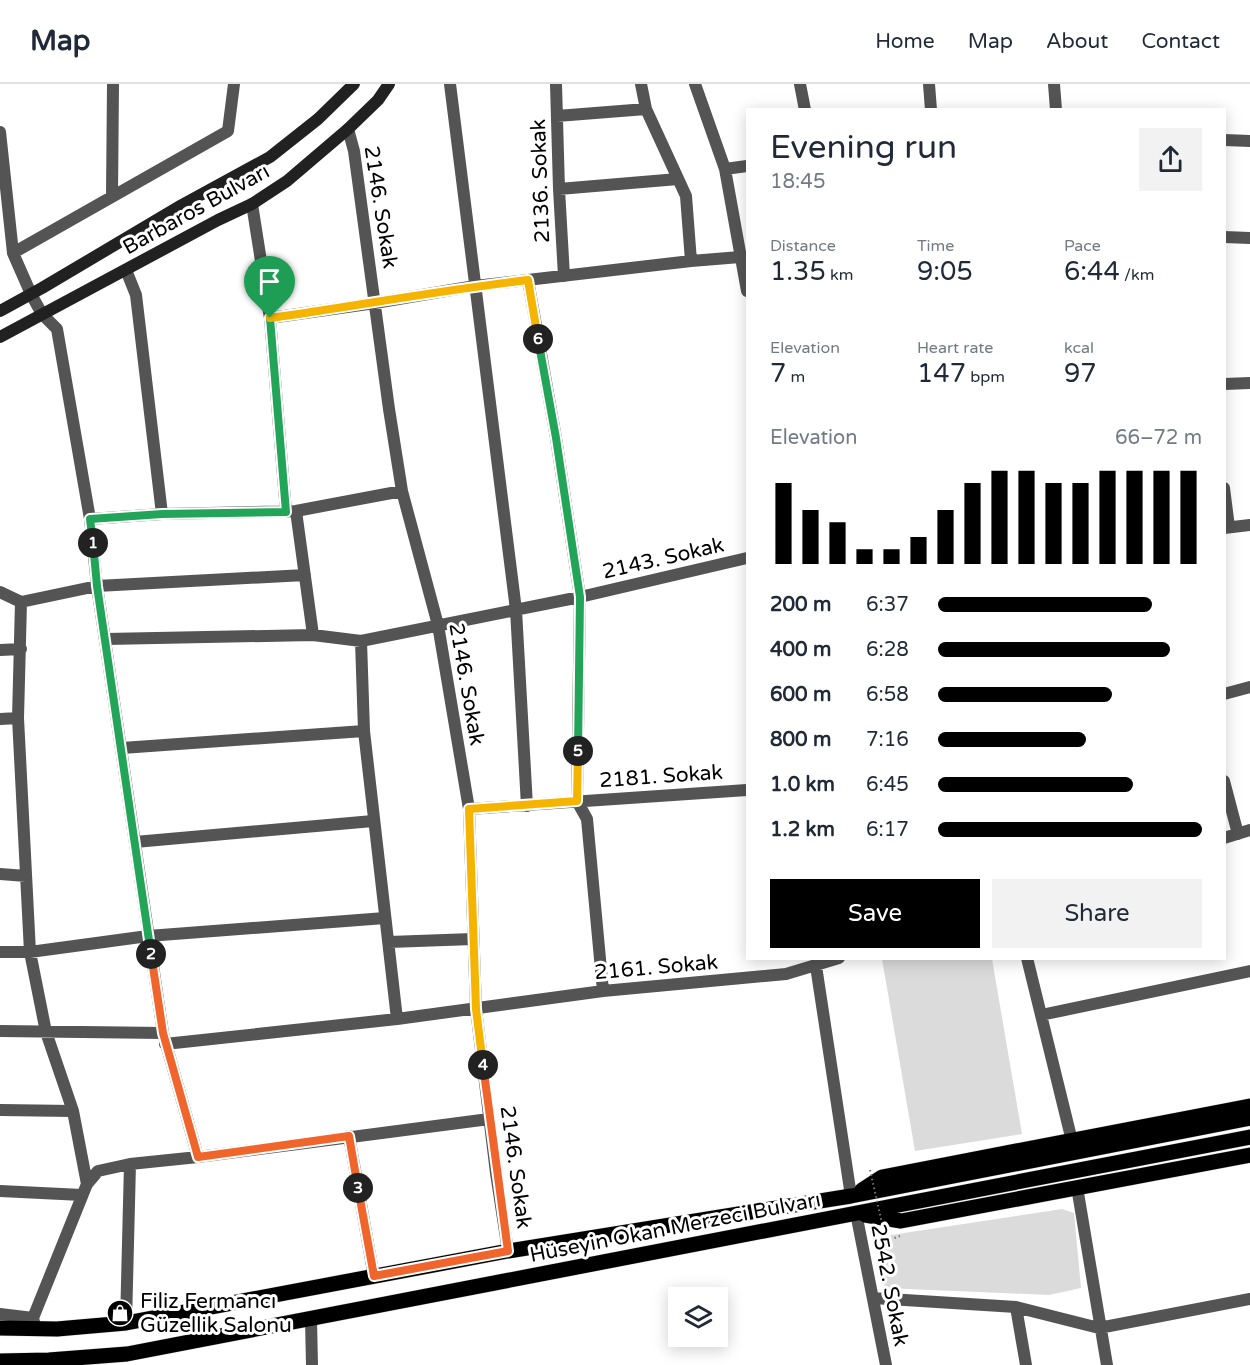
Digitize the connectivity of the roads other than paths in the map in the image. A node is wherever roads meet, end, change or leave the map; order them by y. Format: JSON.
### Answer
{"nodes":[{"id":1,"x":113,"y":84,"type":"edge"},
{"id":2,"x":234,"y":84,"type":"edge"},
{"id":3,"x":354,"y":84,"type":"edge"},
{"id":4,"x":389,"y":84,"type":"edge"},
{"id":5,"x":450,"y":84,"type":"edge"},
{"id":6,"x":556,"y":84,"type":"edge"},
{"id":7,"x":641,"y":84,"type":"edge"},
{"id":8,"x":695,"y":84,"type":"edge"},
{"id":9,"x":800,"y":84,"type":"edge"},
{"id":10,"x":929,"y":84,"type":"edge"},
{"id":11,"x":1053,"y":84,"type":"edge"},
{"id":12,"x":805,"y":108,"type":"edge"},
{"id":13,"x":931,"y":108,"type":"edge"},
{"id":14,"x":1056,"y":108,"type":"edge"},
{"id":15,"x":646,"y":109,"type":"junction"},
{"id":16,"x":557,"y":116,"type":"junction"},
{"id":17,"x":348,"y":129,"type":"junction"},
{"id":18,"x":0,"y":132,"type":"edge"},
{"id":19,"x":1226,"y":140,"type":"edge"},
{"id":20,"x":1250,"y":141,"type":"edge"},
{"id":21,"x":746,"y":166,"type":"edge"},
{"id":22,"x":725,"y":169,"type":"junction"},
{"id":23,"x":678,"y":180,"type":"junction"},
{"id":24,"x":559,"y":189,"type":"junction"},
{"id":25,"x":112,"y":196,"type":"junction"},
{"id":26,"x":252,"y":204,"type":"junction"},
{"id":27,"x":4,"y":208,"type":"edge"},
{"id":28,"x":1226,"y":237,"type":"edge"},
{"id":29,"x":1250,"y":238,"type":"edge"},
{"id":30,"x":13,"y":253,"type":"junction"},
{"id":31,"x":740,"y":257,"type":"junction"},
{"id":32,"x":692,"y":261,"type":"junction"},
{"id":33,"x":126,"y":270,"type":"junction"},
{"id":34,"x":564,"y":276,"type":"junction"},
{"id":35,"x":528,"y":280,"type":"junction"},
{"id":36,"x":475,"y":286,"type":"junction"},
{"id":37,"x":746,"y":286,"type":"edge"},
{"id":38,"x":31,"y":294,"type":"junction"},
{"id":39,"x":375,"y":303,"type":"junction"},
{"id":40,"x":0,"y":311,"type":"edge"},
{"id":41,"x":42,"y":314,"type":"junction"},
{"id":42,"x":270,"y":318,"type":"junction"},
{"id":43,"x":0,"y":337,"type":"edge"},
{"id":44,"x":1250,"y":383,"type":"edge"},
{"id":45,"x":1226,"y":384,"type":"edge"},
{"id":46,"x":402,"y":491,"type":"junction"},
{"id":47,"x":291,"y":511,"type":"junction"},
{"id":48,"x":162,"y":514,"type":"junction"},
{"id":49,"x":90,"y":519,"type":"junction"},
{"id":50,"x":1250,"y":525,"type":"edge"},
{"id":51,"x":1226,"y":527,"type":"edge"},
{"id":52,"x":746,"y":558,"type":"edge"},
{"id":53,"x":305,"y":574,"type":"junction"},
{"id":54,"x":97,"y":586,"type":"junction"},
{"id":55,"x":1,"y":588,"type":"edge"},
{"id":56,"x":580,"y":597,"type":"junction"},
{"id":57,"x":21,"y":602,"type":"junction"},
{"id":58,"x":516,"y":610,"type":"junction"},
{"id":59,"x":438,"y":625,"type":"junction"},
{"id":60,"x":313,"y":635,"type":"junction"},
{"id":61,"x":106,"y":639,"type":"junction"},
{"id":62,"x":361,"y":641,"type":"junction"},
{"id":63,"x":21,"y":649,"type":"junction"},
{"id":64,"x":0,"y":650,"type":"edge"},
{"id":65,"x":1250,"y":687,"type":"edge"},
{"id":66,"x":1226,"y":693,"type":"edge"},
{"id":67,"x":18,"y":718,"type":"junction"},
{"id":68,"x":0,"y":719,"type":"edge"},
{"id":69,"x":364,"y":730,"type":"junction"},
{"id":70,"x":122,"y":748,"type":"junction"},
{"id":71,"x":1226,"y":786,"type":"edge"},
{"id":72,"x":746,"y":790,"type":"edge"},
{"id":73,"x":577,"y":801,"type":"junction"},
{"id":74,"x":527,"y":806,"type":"junction"},
{"id":75,"x":469,"y":809,"type":"junction"},
{"id":76,"x":373,"y":821,"type":"junction"},
{"id":77,"x":1244,"y":832,"type":"edge"},
{"id":78,"x":1226,"y":837,"type":"edge"},
{"id":79,"x":135,"y":842,"type":"junction"},
{"id":80,"x":0,"y":874,"type":"edge"},
{"id":81,"x":26,"y":876,"type":"junction"},
{"id":82,"x":385,"y":918,"type":"junction"},
{"id":83,"x":148,"y":936,"type":"junction"},
{"id":84,"x":473,"y":939,"type":"junction"},
{"id":85,"x":389,"y":942,"type":"junction"},
{"id":86,"x":0,"y":952,"type":"edge"},
{"id":87,"x":30,"y":952,"type":"junction"},
{"id":88,"x":833,"y":960,"type":"edge"},
{"id":89,"x":1027,"y":960,"type":"edge"},
{"id":90,"x":800,"y":964,"type":"edge"},
{"id":91,"x":816,"y":966,"type":"junction"},
{"id":92,"x":1250,"y":971,"type":"edge"},
{"id":93,"x":603,"y":991,"type":"junction"},
{"id":94,"x":476,"y":1009,"type":"junction"},
{"id":95,"x":1041,"y":1015,"type":"junction"},
{"id":96,"x":397,"y":1019,"type":"junction"},
{"id":97,"x":0,"y":1031,"type":"edge"},
{"id":98,"x":46,"y":1032,"type":"junction"},
{"id":99,"x":164,"y":1039,"type":"junction"},
{"id":100,"x":1250,"y":1106,"type":"edge"},
{"id":101,"x":0,"y":1110,"type":"edge"},
{"id":102,"x":73,"y":1111,"type":"junction"},
{"id":103,"x":1250,"y":1118,"type":"edge"},
{"id":104,"x":489,"y":1119,"type":"junction"},
{"id":105,"x":349,"y":1136,"type":"junction"},
{"id":106,"x":1250,"y":1137,"type":"edge"},
{"id":107,"x":1072,"y":1141,"type":"junction"},
{"id":108,"x":1250,"y":1155,"type":"edge"},
{"id":109,"x":198,"y":1157,"type":"junction"},
{"id":110,"x":130,"y":1164,"type":"junction"},
{"id":111,"x":1077,"y":1187,"type":"junction"},
{"id":112,"x":85,"y":1189,"type":"junction"},
{"id":113,"x":0,"y":1191,"type":"edge"},
{"id":114,"x":851,"y":1196,"type":"junction"},
{"id":115,"x":856,"y":1213,"type":"junction"},
{"id":116,"x":508,"y":1251,"type":"junction"},
{"id":117,"x":374,"y":1276,"type":"junction"},
{"id":118,"x":873,"y":1298,"type":"junction"},
{"id":119,"x":1250,"y":1299,"type":"edge"},
{"id":120,"x":1016,"y":1307,"type":"junction"},
{"id":121,"x":0,"y":1314,"type":"edge"},
{"id":122,"x":311,"y":1319,"type":"junction"},
{"id":123,"x":126,"y":1323,"type":"junction"},
{"id":124,"x":35,"y":1324,"type":"junction"},
{"id":125,"x":0,"y":1328,"type":"edge"},
{"id":126,"x":1100,"y":1328,"type":"junction"},
{"id":127,"x":9,"y":1362,"type":"edge"},
{"id":128,"x":312,"y":1365,"type":"edge"},
{"id":129,"x":886,"y":1365,"type":"edge"},
{"id":130,"x":1026,"y":1365,"type":"edge"},
{"id":131,"x":1107,"y":1365,"type":"edge"}],
"edges":[{"from":1,"to":25,"type":"street"},
{"from":2,"to":25,"type":"street"},
{"from":3,"to":38,"type":"street","name":"Barbaros Bulvarı"},
{"from":4,"to":17,"type":"street","name":"Barbaros Bulvarı"},
{"from":5,"to":36,"type":"street"},
{"from":6,"to":16,"type":"street","name":"2136. Sokak"},
{"from":7,"to":15,"type":"street"},
{"from":8,"to":22,"type":"street"},
{"from":9,"to":12,"type":"street"},
{"from":10,"to":13,"type":"street"},
{"from":11,"to":14,"type":"street"},
{"from":15,"to":16,"type":"street"},
{"from":15,"to":23,"type":"street"},
{"from":16,"to":24,"type":"street","name":"2136. Sokak"},
{"from":17,"to":26,"type":"street","name":"Barbaros Bulvarı"},
{"from":17,"to":39,"type":"street","name":"2146. Sokak"},
{"from":18,"to":27,"type":"street"},
{"from":19,"to":20,"type":"street"},
{"from":21,"to":22,"type":"street"},
{"from":22,"to":31,"type":"street"},
{"from":23,"to":24,"type":"street"},
{"from":23,"to":32,"type":"street"},
{"from":24,"to":34,"type":"street","name":"2136. Sokak"},
{"from":25,"to":30,"type":"street"},
{"from":26,"to":33,"type":"street","name":"Barbaros Bulvarı"},
{"from":26,"to":42,"type":"street"},
{"from":27,"to":30,"type":"street"},
{"from":28,"to":29,"type":"street"},
{"from":30,"to":38,"type":"street"},
{"from":31,"to":32,"type":"street"},
{"from":31,"to":37,"type":"street"},
{"from":32,"to":34,"type":"street"},
{"from":33,"to":41,"type":"street","name":"Barbaros Bulvarı"},
{"from":33,"to":48,"type":"street"},
{"from":34,"to":35,"type":"street"},
{"from":35,"to":36,"type":"street"},
{"from":35,"to":56,"type":"street"},
{"from":36,"to":39,"type":"street"},
{"from":36,"to":58,"type":"street"},
{"from":38,"to":40,"type":"street","name":"Barbaros Bulvarı"},
{"from":38,"to":41,"type":"street"},
{"from":39,"to":42,"type":"street"},
{"from":39,"to":46,"type":"street","name":"2146. Sokak"},
{"from":41,"to":43,"type":"street","name":"Barbaros Bulvarı"},
{"from":41,"to":49,"type":"street"},
{"from":42,"to":47,"type":"street"},
{"from":44,"to":45,"type":"street"},
{"from":46,"to":47,"type":"street"},
{"from":46,"to":59,"type":"street","name":"2146. Sokak"},
{"from":47,"to":48,"type":"street"},
{"from":47,"to":53,"type":"street"},
{"from":48,"to":49,"type":"street"},
{"from":49,"to":54,"type":"street"},
{"from":50,"to":51,"type":"street"},
{"from":52,"to":56,"type":"street","name":"2143. Sokak"},
{"from":53,"to":54,"type":"street"},
{"from":53,"to":60,"type":"street"},
{"from":54,"to":57,"type":"street"},
{"from":54,"to":61,"type":"street"},
{"from":55,"to":57,"type":"street"},
{"from":56,"to":58,"type":"street","name":"2143. Sokak"},
{"from":56,"to":73,"type":"street"},
{"from":57,"to":63,"type":"street"},
{"from":58,"to":59,"type":"street","name":"2143. Sokak"},
{"from":58,"to":74,"type":"street"},
{"from":59,"to":62,"type":"street","name":"2143. Sokak"},
{"from":59,"to":75,"type":"street","name":"2146. Sokak"},
{"from":60,"to":61,"type":"street","name":"2143. Sokak"},
{"from":60,"to":62,"type":"street","name":"2143. Sokak"},
{"from":61,"to":70,"type":"street"},
{"from":62,"to":69,"type":"street"},
{"from":63,"to":64,"type":"street"},
{"from":63,"to":67,"type":"street"},
{"from":65,"to":66,"type":"street"},
{"from":67,"to":68,"type":"street"},
{"from":67,"to":81,"type":"street"},
{"from":69,"to":70,"type":"street"},
{"from":69,"to":76,"type":"street"},
{"from":70,"to":79,"type":"street"},
{"from":71,"to":77,"type":"street"},
{"from":72,"to":73,"type":"street","name":"2181. Sokak"},
{"from":73,"to":74,"type":"street","name":"2181. Sokak"},
{"from":73,"to":93,"type":"street"},
{"from":74,"to":75,"type":"street","name":"2181. Sokak"},
{"from":75,"to":84,"type":"street","name":"2146. Sokak"},
{"from":76,"to":79,"type":"street"},
{"from":76,"to":82,"type":"street"},
{"from":77,"to":78,"type":"street"},
{"from":79,"to":83,"type":"street"},
{"from":80,"to":81,"type":"street"},
{"from":81,"to":87,"type":"street"},
{"from":82,"to":83,"type":"street"},
{"from":82,"to":85,"type":"street"},
{"from":83,"to":87,"type":"street"},
{"from":83,"to":99,"type":"street"},
{"from":84,"to":85,"type":"street"},
{"from":84,"to":94,"type":"street","name":"2146. Sokak"},
{"from":85,"to":96,"type":"street"},
{"from":86,"to":87,"type":"street"},
{"from":87,"to":98,"type":"street"},
{"from":88,"to":91,"type":"street","name":"2161. Sokak"},
{"from":89,"to":95,"type":"street"},
{"from":90,"to":91,"type":"street","name":"2161. Sokak"},
{"from":90,"to":93,"type":"street","name":"2161. Sokak"},
{"from":91,"to":114,"type":"street"},
{"from":92,"to":95,"type":"street"},
{"from":93,"to":94,"type":"street","name":"2161. Sokak"},
{"from":94,"to":96,"type":"street","name":"2161. Sokak"},
{"from":94,"to":104,"type":"street","name":"2146. Sokak"},
{"from":95,"to":107,"type":"street"},
{"from":96,"to":99,"type":"street","name":"2161. Sokak"},
{"from":97,"to":98,"type":"street","name":"2161. Sokak"},
{"from":98,"to":99,"type":"street","name":"2161. Sokak"},
{"from":98,"to":102,"type":"street"},
{"from":99,"to":109,"type":"street"},
{"from":100,"to":107,"type":"main road"},
{"from":101,"to":102,"type":"street"},
{"from":102,"to":112,"type":"street"},
{"from":103,"to":114,"type":"main road","name":"Hüseyin Okan Merzeci Bulvarı"},
{"from":104,"to":105,"type":"street"},
{"from":104,"to":116,"type":"street","name":"2146. Sokak"},
{"from":105,"to":109,"type":"street"},
{"from":105,"to":117,"type":"street"},
{"from":106,"to":115,"type":"main road","name":"Hüseyin Okan Merzeci Bulvarı"},
{"from":107,"to":114,"type":"main road"},
{"from":108,"to":111,"type":"main road"},
{"from":109,"to":110,"type":"street"},
{"from":110,"to":112,"type":"street"},
{"from":110,"to":123,"type":"street"},
{"from":111,"to":115,"type":"main road"},
{"from":111,"to":126,"type":"street"},
{"from":112,"to":113,"type":"street"},
{"from":112,"to":124,"type":"street"},
{"from":114,"to":116,"type":"main road","name":"Hüseyin Okan Merzeci Bulvarı"},
{"from":115,"to":118,"type":"street","name":"2542. Sokak"},
{"from":115,"to":122,"type":"main road","name":"Hüseyin Okan Merzeci Bulvarı"},
{"from":116,"to":117,"type":"main road","name":"Hüseyin Okan Merzeci Bulvarı"},
{"from":117,"to":123,"type":"main road","name":"Hüseyin Okan Merzeci Bulvarı"},
{"from":118,"to":120,"type":"street"},
{"from":118,"to":129,"type":"street","name":"2542. Sokak"},
{"from":119,"to":126,"type":"street"},
{"from":120,"to":126,"type":"street"},
{"from":120,"to":130,"type":"street"},
{"from":121,"to":124,"type":"street"},
{"from":122,"to":127,"type":"main road","name":"Hüseyin Okan Merzeci Bulvarı"},
{"from":122,"to":128,"type":"street"},
{"from":123,"to":124,"type":"main road","name":"Hüseyin Okan Merzeci Bulvarı"},
{"from":124,"to":125,"type":"main road","name":"Hüseyin Okan Merzeci Bulvarı"},
{"from":126,"to":131,"type":"street"}]}
